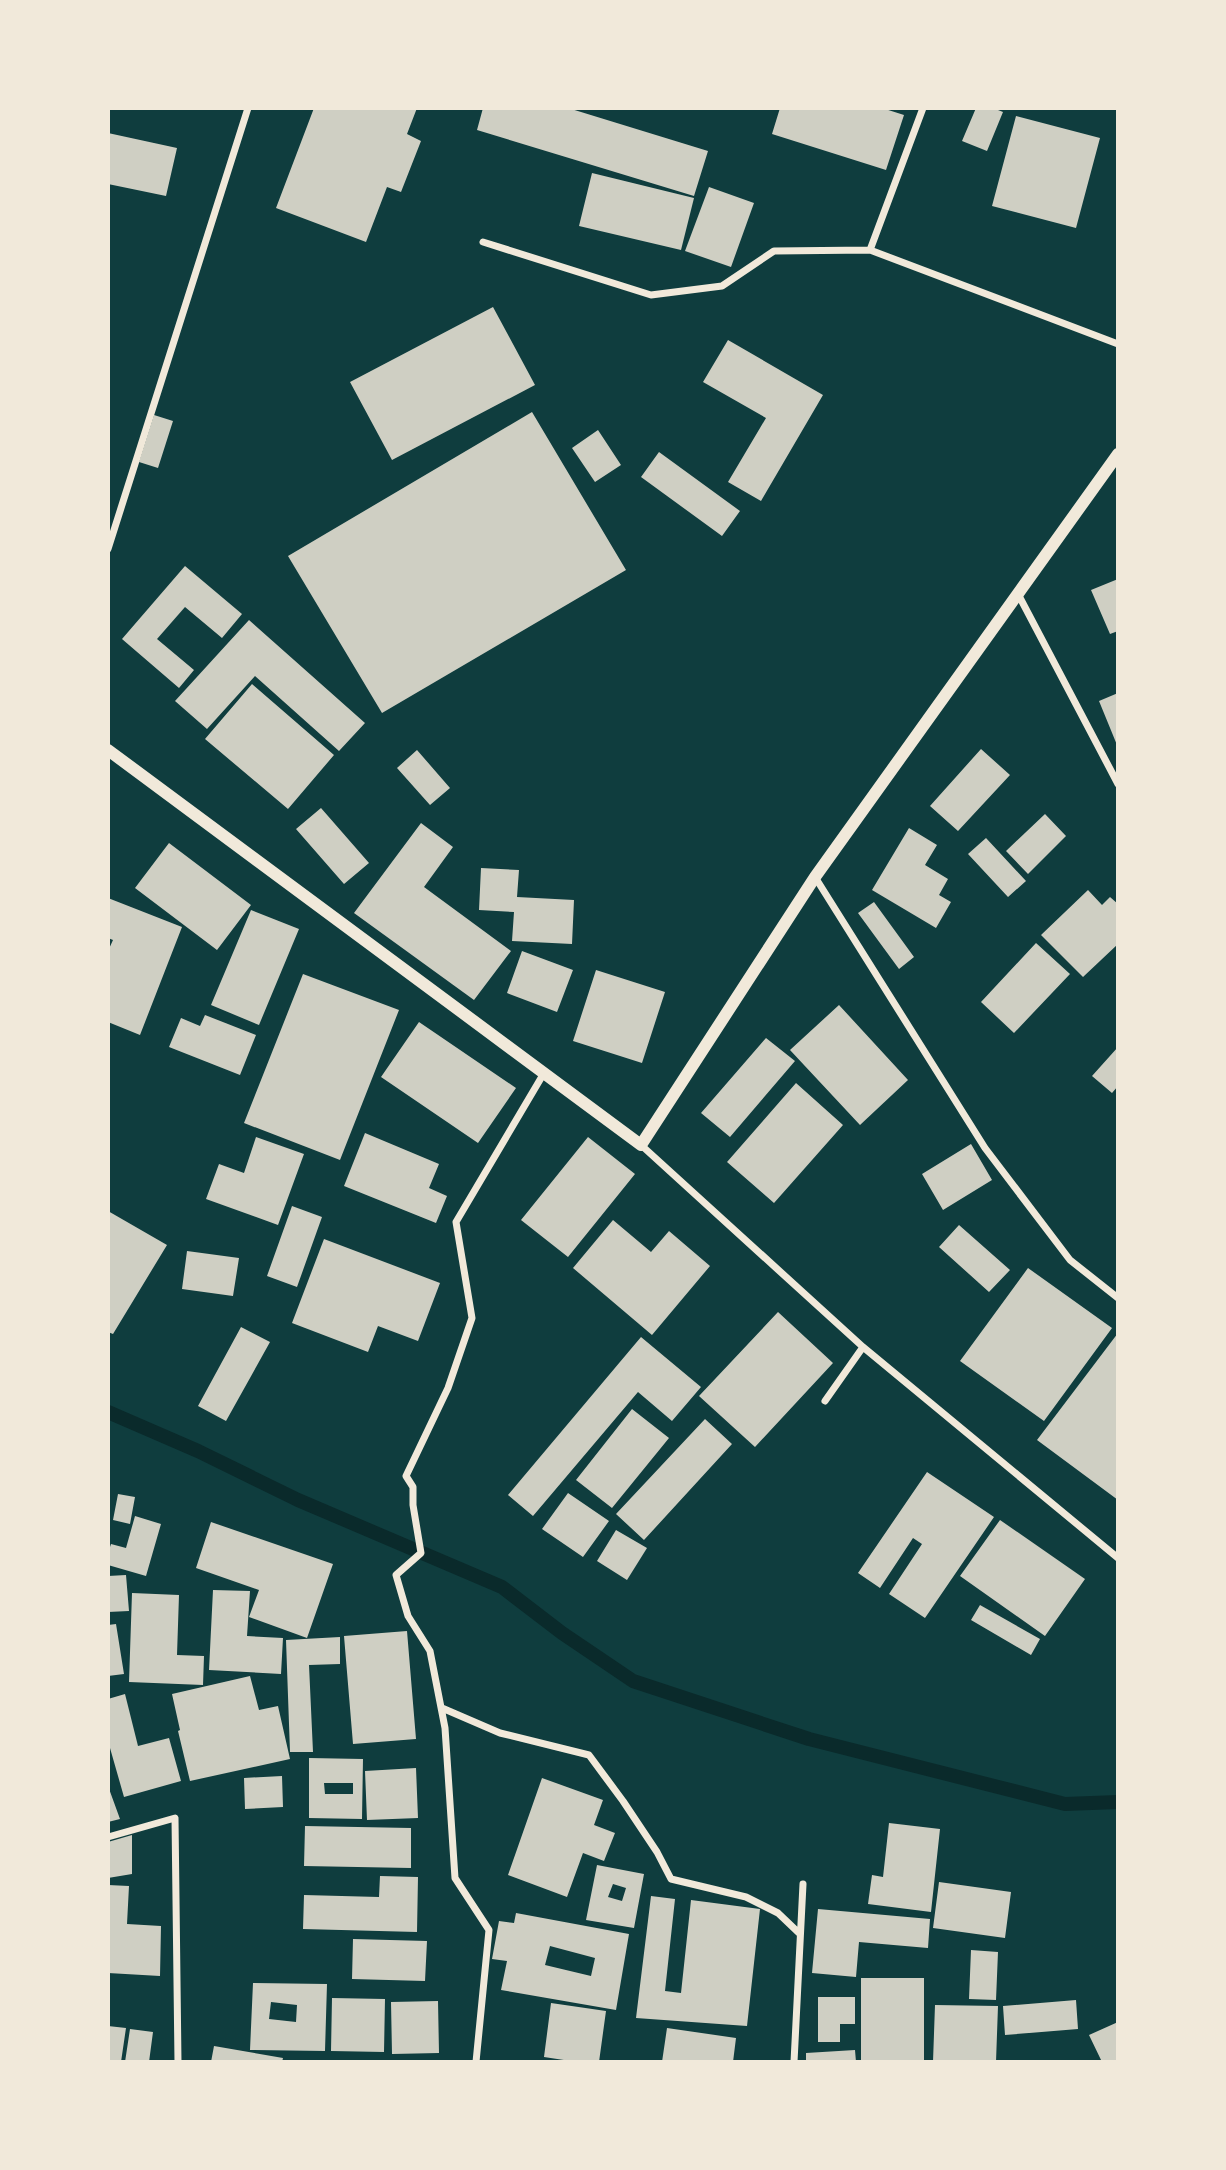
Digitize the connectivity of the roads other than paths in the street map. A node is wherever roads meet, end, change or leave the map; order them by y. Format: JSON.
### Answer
{"nodes":[{"id":1,"x":248,"y":108,"type":"edge"},
{"id":2,"x":923,"y":108,"type":"edge"},
{"id":3,"x":482,"y":242,"type":"dead end"},
{"id":4,"x":870,"y":250,"type":"junction"},
{"id":5,"x":1118,"y":344,"type":"edge"},
{"id":6,"x":1118,"y":454,"type":"edge"},
{"id":7,"x":108,"y":549,"type":"edge"},
{"id":8,"x":1018,"y":594,"type":"junction"},
{"id":9,"x":108,"y":750,"type":"edge"},
{"id":10,"x":1118,"y":784,"type":"edge"},
{"id":11,"x":815,"y":877,"type":"junction"},
{"id":12,"x":544,"y":1073,"type":"junction"},
{"id":13,"x":641,"y":1145,"type":"junction"},
{"id":14,"x":1118,"y":1298,"type":"edge"},
{"id":15,"x":863,"y":1347,"type":"junction"},
{"id":16,"x":825,"y":1401,"type":"dead end"},
{"id":17,"x":1118,"y":1558,"type":"edge"},
{"id":18,"x":442,"y":1708,"type":"junction"},
{"id":19,"x":108,"y":1838,"type":"edge"},
{"id":20,"x":803,"y":1884,"type":"dead end"},
{"id":21,"x":800,"y":1934,"type":"junction"},
{"id":22,"x":177,"y":2062,"type":"edge"},
{"id":23,"x":476,"y":2062,"type":"edge"},
{"id":24,"x":794,"y":2062,"type":"edge"}],
"edges":[{"from":1,"to":7,"type":"street"},
{"from":2,"to":4,"type":"street"},
{"from":3,"to":4,"type":"street"},
{"from":4,"to":5,"type":"street"},
{"from":6,"to":8,"type":"street"},
{"from":8,"to":10,"type":"street"},
{"from":8,"to":11,"type":"street"},
{"from":9,"to":12,"type":"street"},
{"from":11,"to":13,"type":"street"},
{"from":11,"to":14,"type":"street"},
{"from":12,"to":13,"type":"street"},
{"from":12,"to":18,"type":"street"},
{"from":13,"to":15,"type":"street"},
{"from":15,"to":16,"type":"street"},
{"from":15,"to":17,"type":"street"},
{"from":18,"to":21,"type":"street"},
{"from":18,"to":23,"type":"street"},
{"from":19,"to":22,"type":"street"},
{"from":20,"to":21,"type":"street"},
{"from":21,"to":24,"type":"street"}]}
